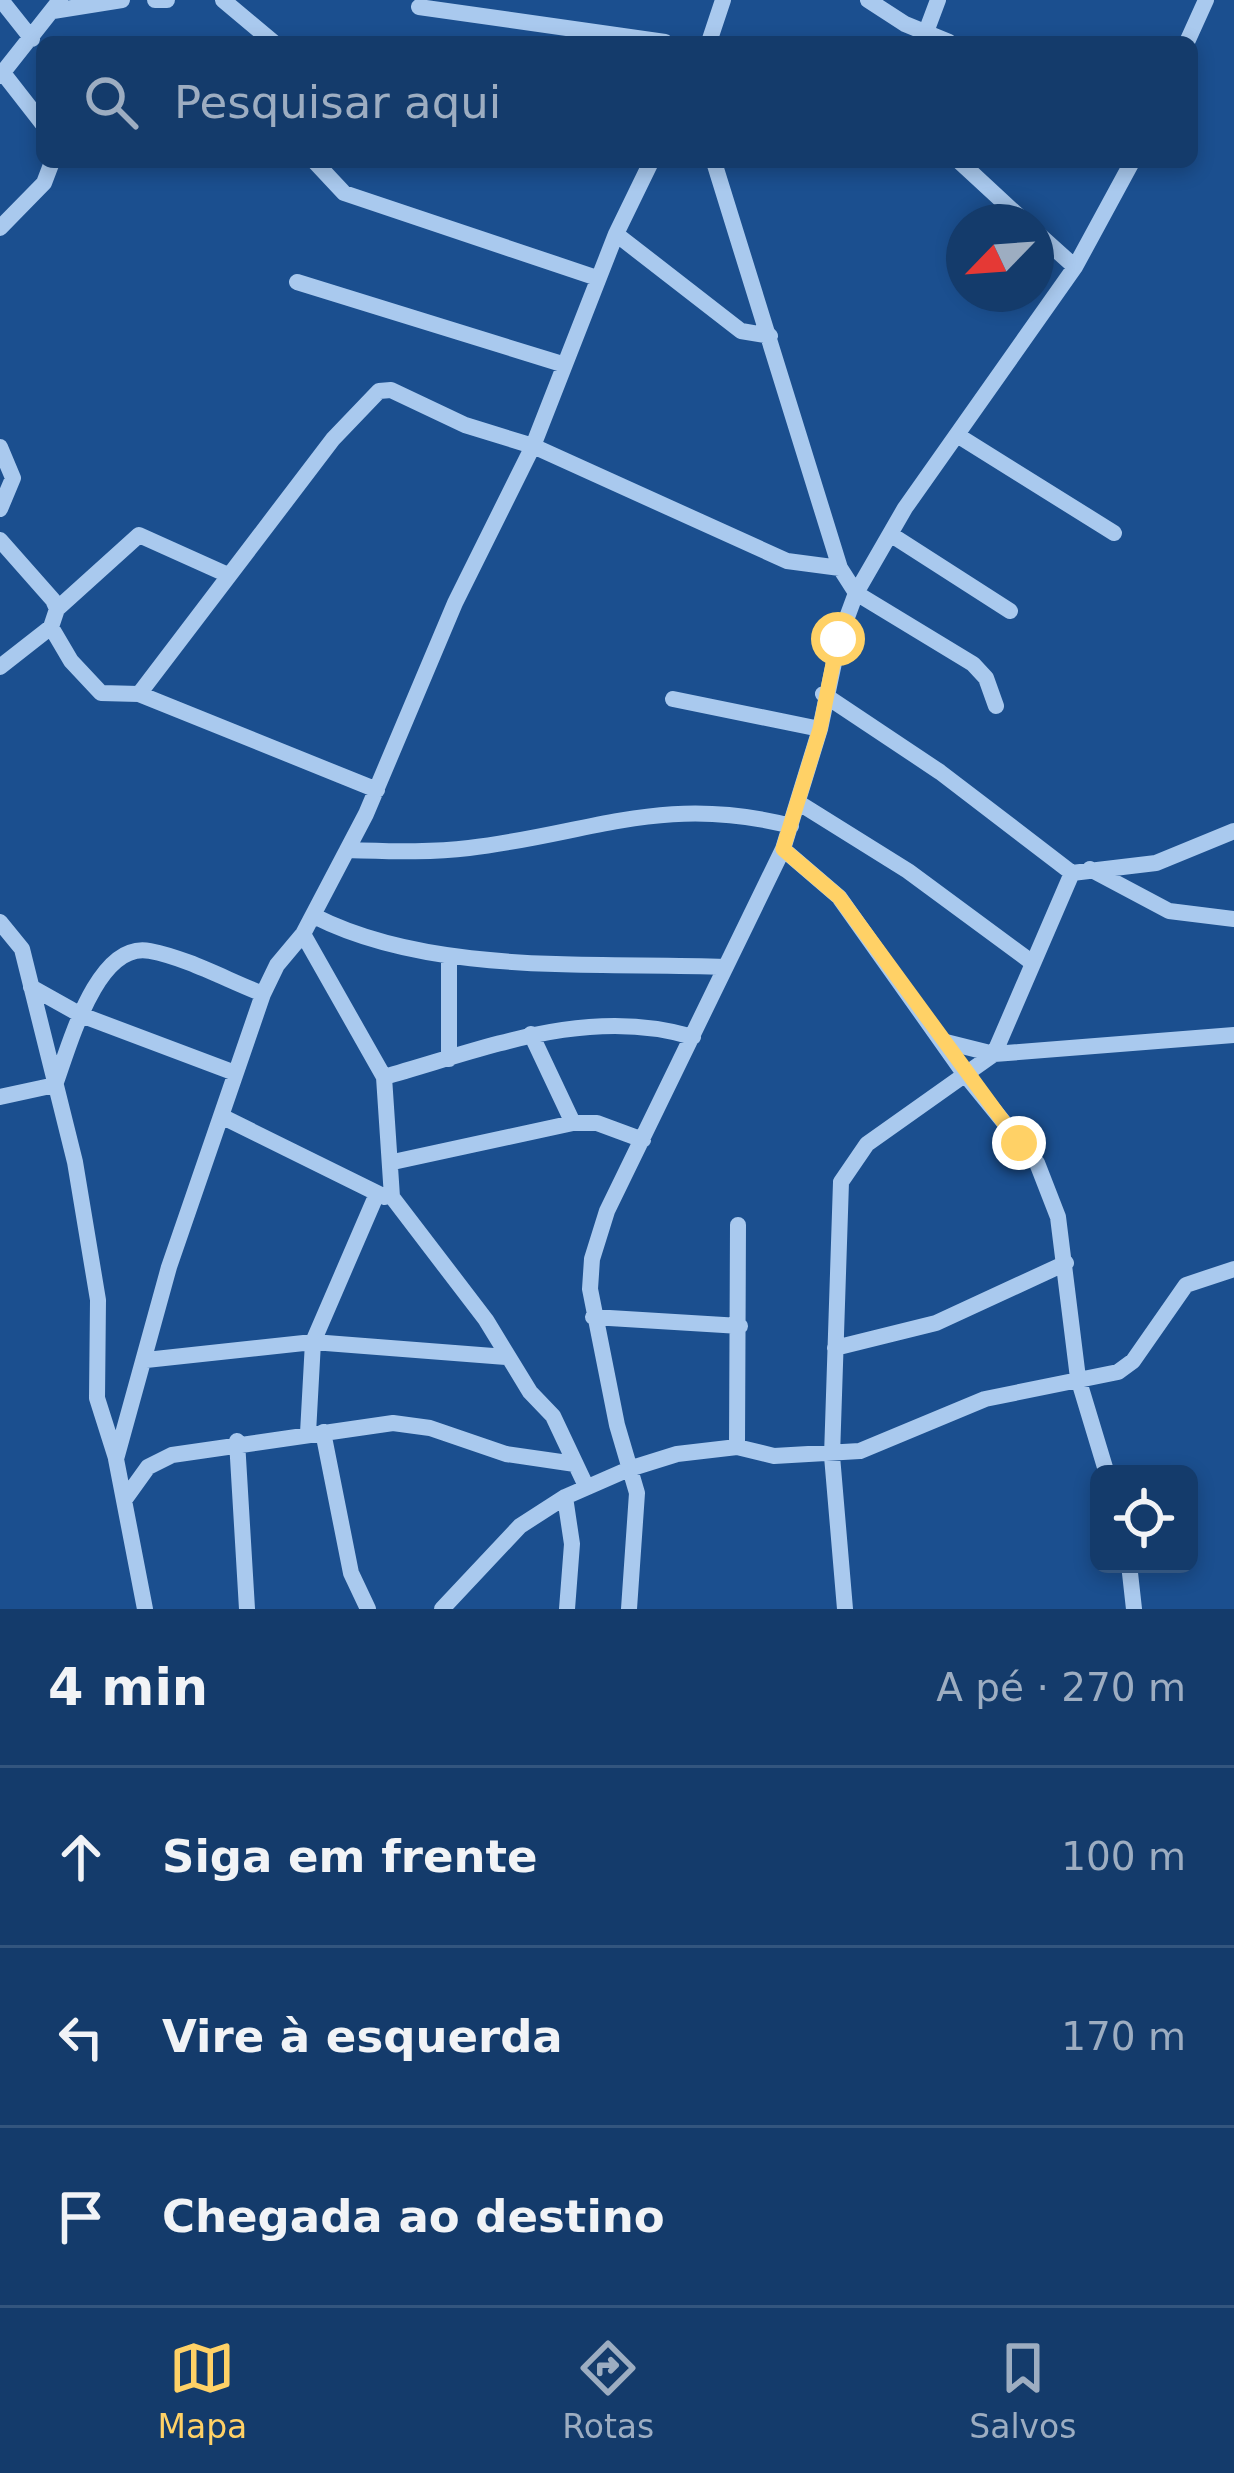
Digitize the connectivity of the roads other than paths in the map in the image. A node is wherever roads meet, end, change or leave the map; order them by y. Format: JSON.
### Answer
{"nodes":[{"id":1,"x":1,"y":0,"type":"edge"},
{"id":2,"x":122,"y":0,"type":"edge"},
{"id":3,"x":155,"y":0,"type":"edge"},
{"id":4,"x":167,"y":0,"type":"edge"},
{"id":5,"x":223,"y":0,"type":"edge"},
{"id":6,"x":868,"y":0,"type":"edge"},
{"id":7,"x":938,"y":0,"type":"edge"},
{"id":8,"x":1207,"y":0,"type":"edge"},
{"id":9,"x":717,"y":2,"type":"edge"},
{"id":10,"x":57,"y":5,"type":"edge"},
{"id":11,"x":419,"y":7,"type":"dead end"},
{"id":12,"x":926,"y":32,"type":"junction"},
{"id":13,"x":266,"y":36,"type":"edge"},
{"id":14,"x":622,"y":36,"type":"edge"},
{"id":15,"x":710,"y":36,"type":"edge"},
{"id":16,"x":935,"y":36,"type":"edge"},
{"id":17,"x":1190,"y":36,"type":"edge"},
{"id":18,"x":32,"y":39,"type":"junction"},
{"id":19,"x":2,"y":75,"type":"edge"},
{"id":20,"x":36,"y":116,"type":"edge"},
{"id":21,"x":50,"y":168,"type":"edge"},
{"id":22,"x":321,"y":168,"type":"edge"},
{"id":23,"x":648,"y":168,"type":"edge"},
{"id":24,"x":716,"y":168,"type":"edge"},
{"id":25,"x":966,"y":168,"type":"edge"},
{"id":26,"x":1129,"y":168,"type":"edge"},
{"id":27,"x":1006,"y":204,"type":"edge"},
{"id":28,"x":2,"y":222,"type":"edge"},
{"id":29,"x":616,"y":234,"type":"junction"},
{"id":30,"x":1054,"y":248,"type":"edge"},
{"id":31,"x":1075,"y":267,"type":"junction"},
{"id":32,"x":597,"y":278,"type":"junction"},
{"id":33,"x":297,"y":282,"type":"dead end"},
{"id":34,"x":770,"y":337,"type":"junction"},
{"id":35,"x":562,"y":364,"type":"junction"},
{"id":36,"x":957,"y":435,"type":"junction"},
{"id":37,"x":533,"y":446,"type":"junction"},
{"id":38,"x":0,"y":447,"type":"edge"},
{"id":39,"x":0,"y":508,"type":"edge"},
{"id":40,"x":1114,"y":533,"type":"dead end"},
{"id":41,"x":890,"y":534,"type":"junction"},
{"id":42,"x":0,"y":540,"type":"edge"},
{"id":43,"x":840,"y":568,"type":"junction"},
{"id":44,"x":228,"y":575,"type":"junction"},
{"id":45,"x":856,"y":593,"type":"junction"},
{"id":46,"x":1010,"y":611,"type":"dead end"},
{"id":47,"x":54,"y":618,"type":"junction"},
{"id":48,"x":0,"y":668,"type":"edge"},
{"id":49,"x":139,"y":694,"type":"junction"},
{"id":50,"x":823,"y":694,"type":"junction"},
{"id":51,"x":673,"y":699,"type":"dead end"},
{"id":52,"x":996,"y":706,"type":"dead end"},
{"id":53,"x":820,"y":729,"type":"junction"},
{"id":54,"x":377,"y":790,"type":"junction"},
{"id":55,"x":799,"y":803,"type":"junction"},
{"id":56,"x":791,"y":826,"type":"junction"},
{"id":57,"x":1234,"y":831,"type":"edge"},
{"id":58,"x":783,"y":849,"type":"junction"},
{"id":59,"x":347,"y":850,"type":"junction"},
{"id":60,"x":1080,"y":870,"type":"junction"},
{"id":61,"x":314,"y":916,"type":"junction"},
{"id":62,"x":1234,"y":919,"type":"edge"},
{"id":63,"x":0,"y":922,"type":"edge"},
{"id":64,"x":303,"y":934,"type":"junction"},
{"id":65,"x":449,"y":956,"type":"junction"},
{"id":66,"x":1030,"y":961,"type":"junction"},
{"id":67,"x":724,"y":967,"type":"junction"},
{"id":68,"x":31,"y":987,"type":"junction"},
{"id":69,"x":263,"y":994,"type":"junction"},
{"id":70,"x":81,"y":1015,"type":"junction"},
{"id":71,"x":531,"y":1034,"type":"junction"},
{"id":72,"x":1234,"y":1035,"type":"edge"},
{"id":73,"x":693,"y":1036,"type":"junction"},
{"id":74,"x":942,"y":1041,"type":"junction"},
{"id":75,"x":994,"y":1054,"type":"junction"},
{"id":76,"x":449,"y":1059,"type":"junction"},
{"id":77,"x":963,"y":1072,"type":"junction"},
{"id":78,"x":236,"y":1073,"type":"junction"},
{"id":79,"x":384,"y":1077,"type":"junction"},
{"id":80,"x":55,"y":1085,"type":"junction"},
{"id":81,"x":0,"y":1096,"type":"edge"},
{"id":82,"x":220,"y":1116,"type":"junction"},
{"id":83,"x":573,"y":1123,"type":"junction"},
{"id":84,"x":643,"y":1140,"type":"junction"},
{"id":85,"x":393,"y":1162,"type":"junction"},
{"id":86,"x":384,"y":1197,"type":"junction"},
{"id":87,"x":738,"y":1225,"type":"dead end"},
{"id":88,"x":1066,"y":1263,"type":"junction"},
{"id":89,"x":1234,"y":1269,"type":"edge"},
{"id":90,"x":593,"y":1317,"type":"junction"},
{"id":91,"x":740,"y":1326,"type":"junction"},
{"id":92,"x":313,"y":1342,"type":"junction"},
{"id":93,"x":835,"y":1348,"type":"junction"},
{"id":94,"x":506,"y":1358,"type":"junction"},
{"id":95,"x":146,"y":1360,"type":"junction"},
{"id":96,"x":1078,"y":1378,"type":"junction"},
{"id":97,"x":316,"y":1433,"type":"junction"},
{"id":98,"x":237,"y":1442,"type":"junction"},
{"id":99,"x":737,"y":1447,"type":"junction"},
{"id":100,"x":832,"y":1456,"type":"junction"},
{"id":101,"x":116,"y":1459,"type":"junction"},
{"id":102,"x":575,"y":1464,"type":"junction"},
{"id":103,"x":1103,"y":1465,"type":"edge"},
{"id":104,"x":629,"y":1469,"type":"junction"},
{"id":105,"x":586,"y":1486,"type":"junction"},
{"id":106,"x":565,"y":1496,"type":"junction"},
{"id":107,"x":125,"y":1499,"type":"junction"},
{"id":108,"x":1130,"y":1573,"type":"edge"},
{"id":109,"x":145,"y":1609,"type":"edge"},
{"id":110,"x":248,"y":1609,"type":"edge"},
{"id":111,"x":368,"y":1609,"type":"edge"},
{"id":112,"x":442,"y":1609,"type":"edge"},
{"id":113,"x":567,"y":1609,"type":"edge"},
{"id":114,"x":629,"y":1609,"type":"edge"},
{"id":115,"x":844,"y":1609,"type":"edge"},
{"id":116,"x":1134,"y":1609,"type":"edge"}],
"edges":[{"from":1,"to":18,"type":"street"},
{"from":2,"to":10,"type":"street"},
{"from":3,"to":4,"type":"street"},
{"from":5,"to":13,"type":"street"},
{"from":6,"to":12,"type":"street"},
{"from":7,"to":12,"type":"street"},
{"from":8,"to":17,"type":"street"},
{"from":9,"to":15,"type":"street"},
{"from":10,"to":18,"type":"street"},
{"from":11,"to":14,"type":"street"},
{"from":12,"to":16,"type":"street"},
{"from":18,"to":19,"type":"street"},
{"from":19,"to":20,"type":"street"},
{"from":21,"to":28,"type":"street"},
{"from":22,"to":32,"type":"street"},
{"from":23,"to":29,"type":"street"},
{"from":24,"to":34,"type":"street"},
{"from":25,"to":27,"type":"street"},
{"from":26,"to":31,"type":"street"},
{"from":29,"to":32,"type":"street"},
{"from":29,"to":34,"type":"street"},
{"from":30,"to":31,"type":"street"},
{"from":31,"to":36,"type":"street"},
{"from":32,"to":35,"type":"street"},
{"from":33,"to":35,"type":"street"},
{"from":34,"to":43,"type":"street"},
{"from":35,"to":37,"type":"street"},
{"from":36,"to":40,"type":"street"},
{"from":36,"to":41,"type":"street"},
{"from":37,"to":43,"type":"street"},
{"from":37,"to":44,"type":"street"},
{"from":37,"to":54,"type":"street"},
{"from":38,"to":39,"type":"street"},
{"from":41,"to":45,"type":"street"},
{"from":41,"to":46,"type":"street"},
{"from":42,"to":47,"type":"street"},
{"from":43,"to":45,"type":"street"},
{"from":44,"to":47,"type":"street"},
{"from":44,"to":49,"type":"street"},
{"from":45,"to":50,"type":"street"},
{"from":45,"to":52,"type":"street"},
{"from":47,"to":48,"type":"street"},
{"from":47,"to":49,"type":"street"},
{"from":49,"to":54,"type":"street"},
{"from":50,"to":53,"type":"street"},
{"from":50,"to":60,"type":"street"},
{"from":51,"to":53,"type":"street"},
{"from":53,"to":55,"type":"street"},
{"from":54,"to":59,"type":"street"},
{"from":55,"to":56,"type":"street"},
{"from":55,"to":66,"type":"street"},
{"from":56,"to":58,"type":"street"},
{"from":56,"to":59,"type":"street"},
{"from":57,"to":60,"type":"street"},
{"from":58,"to":67,"type":"street"},
{"from":58,"to":74,"type":"street"},
{"from":59,"to":61,"type":"street"},
{"from":60,"to":62,"type":"street"},
{"from":60,"to":66,"type":"street"},
{"from":61,"to":64,"type":"street"},
{"from":61,"to":65,"type":"street"},
{"from":63,"to":68,"type":"street"},
{"from":64,"to":69,"type":"street"},
{"from":64,"to":79,"type":"street"},
{"from":65,"to":67,"type":"street"},
{"from":65,"to":76,"type":"street"},
{"from":66,"to":75,"type":"street"},
{"from":67,"to":73,"type":"street"},
{"from":68,"to":70,"type":"street"},
{"from":68,"to":80,"type":"street"},
{"from":69,"to":70,"type":"street"},
{"from":69,"to":78,"type":"street"},
{"from":70,"to":78,"type":"street"},
{"from":70,"to":80,"type":"street"},
{"from":71,"to":73,"type":"street"},
{"from":71,"to":76,"type":"street"},
{"from":71,"to":83,"type":"street"},
{"from":72,"to":75,"type":"street"},
{"from":73,"to":84,"type":"street"},
{"from":74,"to":75,"type":"street"},
{"from":74,"to":77,"type":"street"},
{"from":75,"to":77,"type":"street"},
{"from":76,"to":79,"type":"street"},
{"from":77,"to":88,"type":"street"},
{"from":77,"to":93,"type":"street"},
{"from":78,"to":82,"type":"street"},
{"from":79,"to":85,"type":"street"},
{"from":80,"to":81,"type":"street"},
{"from":80,"to":101,"type":"street"},
{"from":82,"to":86,"type":"street"},
{"from":82,"to":95,"type":"street"},
{"from":83,"to":84,"type":"street"},
{"from":83,"to":85,"type":"street"},
{"from":84,"to":90,"type":"street"},
{"from":85,"to":86,"type":"street"},
{"from":86,"to":92,"type":"street"},
{"from":86,"to":94,"type":"street"},
{"from":87,"to":91,"type":"street"},
{"from":88,"to":93,"type":"street"},
{"from":88,"to":96,"type":"street"},
{"from":89,"to":96,"type":"street"},
{"from":90,"to":91,"type":"street"},
{"from":90,"to":104,"type":"street"},
{"from":91,"to":99,"type":"street"},
{"from":92,"to":94,"type":"street"},
{"from":92,"to":95,"type":"street"},
{"from":92,"to":97,"type":"street"},
{"from":93,"to":100,"type":"street"},
{"from":94,"to":102,"type":"street"},
{"from":95,"to":101,"type":"street"},
{"from":96,"to":100,"type":"street"},
{"from":96,"to":103,"type":"street"},
{"from":97,"to":98,"type":"street"},
{"from":97,"to":102,"type":"street"},
{"from":97,"to":111,"type":"street"},
{"from":98,"to":107,"type":"street"},
{"from":98,"to":110,"type":"street"},
{"from":99,"to":100,"type":"street"},
{"from":99,"to":104,"type":"street"},
{"from":100,"to":115,"type":"street"},
{"from":101,"to":107,"type":"street"},
{"from":102,"to":105,"type":"street"},
{"from":104,"to":105,"type":"street"},
{"from":104,"to":114,"type":"street"},
{"from":105,"to":106,"type":"street"},
{"from":106,"to":112,"type":"street"},
{"from":106,"to":113,"type":"street"},
{"from":107,"to":109,"type":"street"},
{"from":108,"to":116,"type":"street"}]}
